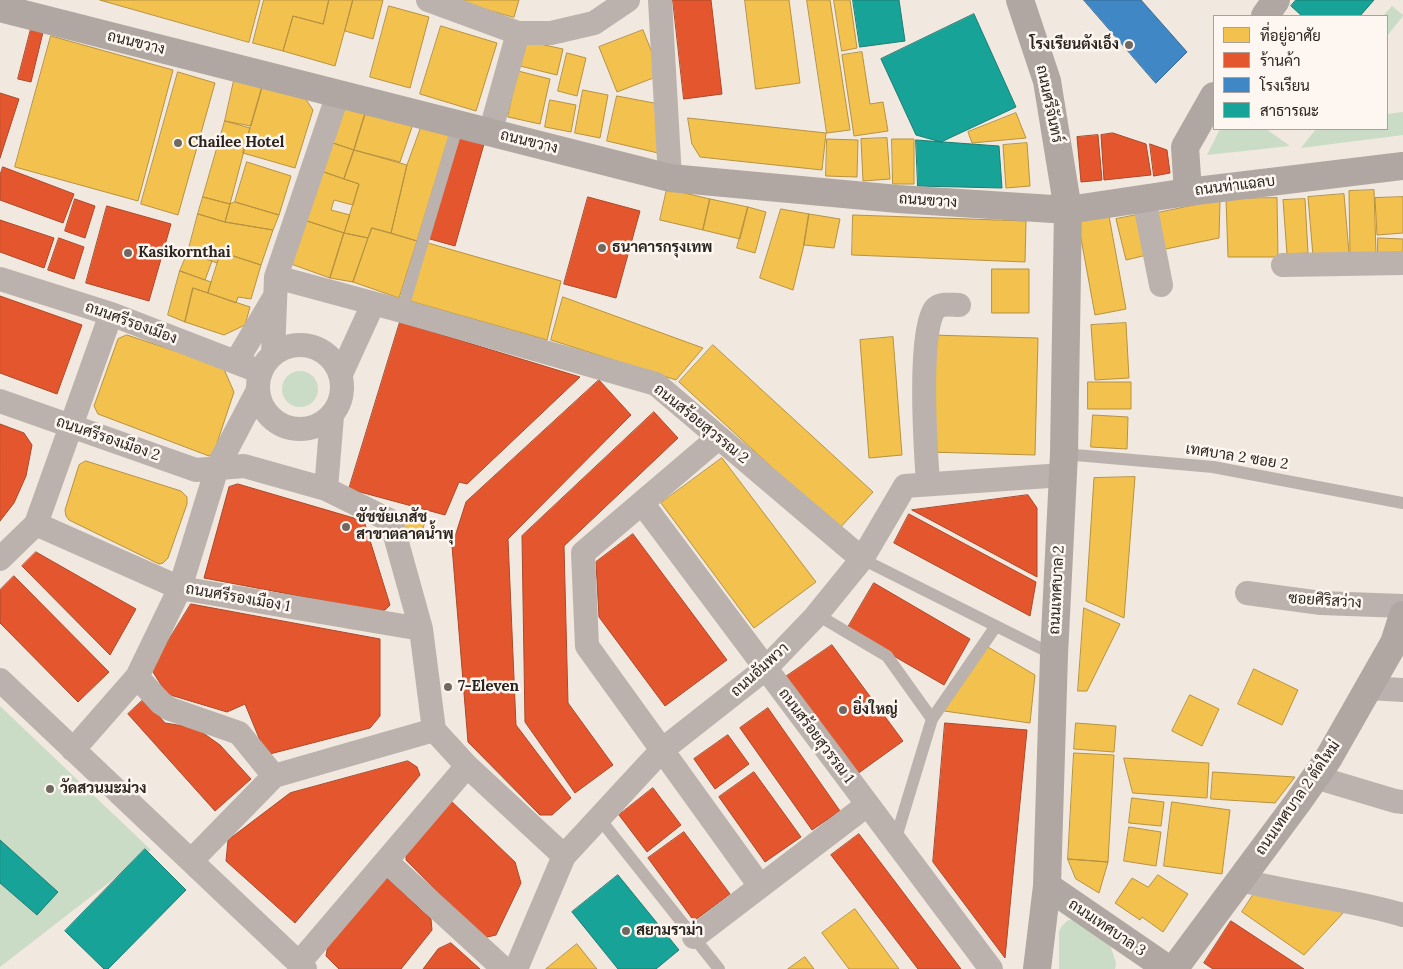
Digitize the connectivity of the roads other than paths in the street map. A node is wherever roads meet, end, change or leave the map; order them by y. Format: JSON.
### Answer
{"nodes":[{"id":1,"x":428,"y":0,"type":"edge"},
{"id":2,"x":628,"y":0,"type":"edge"},
{"id":3,"x":660,"y":0,"type":"edge"},
{"id":4,"x":1020,"y":0,"type":"edge"},
{"id":5,"x":1276,"y":0,"type":"edge"},
{"id":6,"x":0,"y":8,"type":"edge"},
{"id":7,"x":1266,"y":15,"type":"edge"},
{"id":8,"x":518,"y":33,"type":"junction"},
{"id":9,"x":338,"y":94,"type":"junction"},
{"id":10,"x":1213,"y":98,"type":"edge"},
{"id":11,"x":458,"y":124,"type":"junction"},
{"id":12,"x":490,"y":132,"type":"junction"},
{"id":13,"x":1403,"y":166,"type":"edge"},
{"id":14,"x":670,"y":178,"type":"junction"},
{"id":15,"x":1188,"y":192,"type":"junction"},
{"id":16,"x":1144,"y":199,"type":"junction"},
{"id":17,"x":1068,"y":210,"type":"junction"},
{"id":18,"x":1403,"y":263,"type":"edge"},
{"id":19,"x":1283,"y":265,"type":"dead end"},
{"id":20,"x":0,"y":279,"type":"edge"},
{"id":21,"x":1161,"y":285,"type":"dead end"},
{"id":22,"x":276,"y":286,"type":"junction"},
{"id":23,"x":373,"y":304,"type":"junction"},
{"id":24,"x":958,"y":305,"type":"dead end"},
{"id":25,"x":402,"y":311,"type":"junction"},
{"id":26,"x":111,"y":314,"type":"junction"},
{"id":27,"x":236,"y":362,"type":"junction"},
{"id":28,"x":264,"y":372,"type":"junction"},
{"id":29,"x":341,"y":374,"type":"junction"},
{"id":30,"x":0,"y":401,"type":"edge"},
{"id":31,"x":332,"y":416,"type":"junction"},
{"id":32,"x":70,"y":426,"type":"junction"},
{"id":33,"x":718,"y":438,"type":"junction"},
{"id":34,"x":1063,"y":464,"type":"junction"},
{"id":35,"x":218,"y":468,"type":"junction"},
{"id":36,"x":928,"y":483,"type":"junction"},
{"id":37,"x":326,"y":489,"type":"junction"},
{"id":38,"x":642,"y":503,"type":"junction"},
{"id":39,"x":1403,"y":503,"type":"edge"},
{"id":40,"x":36,"y":524,"type":"junction"},
{"id":41,"x":0,"y":559,"type":"edge"},
{"id":42,"x":862,"y":559,"type":"junction"},
{"id":43,"x":180,"y":588,"type":"junction"},
{"id":44,"x":1247,"y":593,"type":"dead end"},
{"id":45,"x":1403,"y":606,"type":"edge"},
{"id":46,"x":1403,"y":614,"type":"edge"},
{"id":47,"x":814,"y":618,"type":"junction"},
{"id":48,"x":996,"y":626,"type":"junction"},
{"id":49,"x":421,"y":629,"type":"junction"},
{"id":50,"x":1054,"y":655,"type":"junction"},
{"id":51,"x":765,"y":669,"type":"junction"},
{"id":52,"x":137,"y":677,"type":"junction"},
{"id":53,"x":0,"y":680,"type":"edge"},
{"id":54,"x":1368,"y":688,"type":"junction"},
{"id":55,"x":1403,"y":690,"type":"edge"},
{"id":56,"x":932,"y":719,"type":"junction"},
{"id":57,"x":434,"y":730,"type":"junction"},
{"id":58,"x":73,"y":750,"type":"junction"},
{"id":59,"x":662,"y":750,"type":"junction"},
{"id":60,"x":467,"y":766,"type":"junction"},
{"id":61,"x":274,"y":776,"type":"junction"},
{"id":62,"x":1315,"y":777,"type":"junction"},
{"id":63,"x":1403,"y":802,"type":"edge"},
{"id":64,"x":867,"y":805,"type":"junction"},
{"id":65,"x":599,"y":818,"type":"junction"},
{"id":66,"x":894,"y":841,"type":"junction"},
{"id":67,"x":564,"y":856,"type":"junction"},
{"id":68,"x":386,"y":861,"type":"junction"},
{"id":69,"x":192,"y":862,"type":"junction"},
{"id":70,"x":1240,"y":880,"type":"junction"},
{"id":71,"x":760,"y":886,"type":"junction"},
{"id":72,"x":1047,"y":886,"type":"junction"},
{"id":73,"x":1083,"y":912,"type":"junction"},
{"id":74,"x":1403,"y":915,"type":"edge"},
{"id":75,"x":1041,"y":933,"type":"junction"},
{"id":76,"x":1118,"y":935,"type":"junction"},
{"id":77,"x":694,"y":937,"type":"junction"},
{"id":78,"x":523,"y":964,"type":"edge"},
{"id":79,"x":302,"y":966,"type":"edge"},
{"id":80,"x":504,"y":969,"type":"edge"},
{"id":81,"x":719,"y":969,"type":"edge"},
{"id":82,"x":990,"y":969,"type":"edge"},
{"id":83,"x":1037,"y":969,"type":"edge"},
{"id":84,"x":1138,"y":969,"type":"edge"},
{"id":85,"x":1168,"y":969,"type":"edge"},
{"id":86,"x":1174,"y":969,"type":"edge"}],
"edges":[{"from":1,"to":8,"type":"street"},
{"from":2,"to":8,"type":"street"},
{"from":3,"to":14,"type":"street"},
{"from":4,"to":17,"type":"street","name":"ถนนศรีจันทร์"},
{"from":5,"to":7,"type":"street"},
{"from":6,"to":9,"type":"street","name":"ถนนขวาง"},
{"from":8,"to":12,"type":"street"},
{"from":9,"to":11,"type":"street","name":"ถนนขวาง"},
{"from":9,"to":22,"type":"street"},
{"from":10,"to":15,"type":"street"},
{"from":11,"to":12,"type":"street","name":"ถนนขวาง"},
{"from":11,"to":25,"type":"lane"},
{"from":12,"to":14,"type":"street","name":"ถนนขวาง"},
{"from":13,"to":15,"type":"street","name":"ถนนท่าแฉลบ"},
{"from":14,"to":17,"type":"street","name":"ถนนขวาง"},
{"from":15,"to":16,"type":"street","name":"ถนนท่าแฉลบ"},
{"from":16,"to":17,"type":"street","name":"ถนนท่าแฉลบ"},
{"from":16,"to":21,"type":"street"},
{"from":17,"to":34,"type":"street","name":"ถนนเทศบาล 2"},
{"from":18,"to":19,"type":"street"},
{"from":20,"to":26,"type":"street","name":"ถนนศรีรองเมือง"},
{"from":22,"to":23,"type":"street","name":"ถนนสร้อยสุวรรณ 2"},
{"from":22,"to":27,"type":"street"},
{"from":22,"to":28,"type":"street"},
{"from":23,"to":25,"type":"street","name":"ถนนสร้อยสุวรรณ 2"},
{"from":23,"to":29,"type":"street"},
{"from":24,"to":36,"type":"street"},
{"from":25,"to":33,"type":"street","name":"ถนนสร้อยสุวรรณ 2"},
{"from":26,"to":27,"type":"street","name":"ถนนศรีรองเมือง"},
{"from":26,"to":32,"type":"street"},
{"from":27,"to":28,"type":"street","name":"ถนนศรีรองเมือง"},
{"from":28,"to":29,"type":"street"},
{"from":28,"to":31,"type":"street"},
{"from":28,"to":35,"type":"street"},
{"from":29,"to":31,"type":"street"},
{"from":30,"to":32,"type":"street","name":"ถนนศรีรองเมือง 2"},
{"from":31,"to":37,"type":"street"},
{"from":32,"to":35,"type":"street","name":"ถนนศรีรองเมือง 2"},
{"from":32,"to":40,"type":"street"},
{"from":33,"to":38,"type":"street"},
{"from":33,"to":42,"type":"street","name":"ถนนสร้อยสุวรรณ 2"},
{"from":34,"to":36,"type":"street","name":"ถนนอัมพวา"},
{"from":34,"to":39,"type":"lane","name":"เทศบาล 2 ซอย 2"},
{"from":34,"to":50,"type":"street","name":"ถนนเทศบาล 2"},
{"from":35,"to":37,"type":"street","name":"ถนนศรีรองเมือง 2"},
{"from":35,"to":43,"type":"street"},
{"from":36,"to":42,"type":"street","name":"ถนนอัมพวา"},
{"from":37,"to":49,"type":"street","name":"ถนนศรีรองเมือง 2"},
{"from":38,"to":51,"type":"street","name":"ถนนสร้อยสุวรรณ 1"},
{"from":38,"to":59,"type":"street"},
{"from":40,"to":41,"type":"street"},
{"from":40,"to":43,"type":"street","name":"ถนนศรีรองเมือง 1"},
{"from":42,"to":47,"type":"street","name":"ถนนอัมพวา"},
{"from":42,"to":48,"type":"lane","name":"ถนนสร้อยสุวรรณ 2"},
{"from":43,"to":49,"type":"street","name":"ถนนศรีรองเมือง 1"},
{"from":43,"to":52,"type":"street"},
{"from":44,"to":45,"type":"street","name":"ซอยศิริสว่าง"},
{"from":46,"to":54,"type":"street","name":"ถนนเทศบาล 2 ตัดใหม่"},
{"from":47,"to":51,"type":"street","name":"ถนนอัมพวา"},
{"from":47,"to":56,"type":"lane"},
{"from":48,"to":50,"type":"lane","name":"ถนนสร้อยสุวรรณ 2"},
{"from":48,"to":56,"type":"lane"},
{"from":49,"to":57,"type":"street","name":"ถนนศรีรองเมือง 2"},
{"from":50,"to":72,"type":"street","name":"ถนนเทศบาล 2"},
{"from":51,"to":59,"type":"street","name":"ถนนอัมพวา"},
{"from":51,"to":64,"type":"street","name":"ถนนสร้อยสุวรรณ 1"},
{"from":52,"to":58,"type":"street"},
{"from":52,"to":61,"type":"street"},
{"from":53,"to":58,"type":"street"},
{"from":54,"to":55,"type":"street"},
{"from":54,"to":62,"type":"street","name":"ถนนเทศบาล 2 ตัดใหม่"},
{"from":56,"to":66,"type":"lane"},
{"from":57,"to":60,"type":"street"},
{"from":57,"to":61,"type":"street"},
{"from":58,"to":69,"type":"street"},
{"from":59,"to":65,"type":"street","name":"ถนนอัมพวา"},
{"from":59,"to":71,"type":"street"},
{"from":60,"to":67,"type":"street"},
{"from":60,"to":68,"type":"street"},
{"from":61,"to":69,"type":"street"},
{"from":62,"to":63,"type":"street"},
{"from":62,"to":70,"type":"street","name":"ถนนเทศบาล 2 ตัดใหม่"},
{"from":64,"to":66,"type":"street","name":"ถนนสร้อยสุวรรณ 1"},
{"from":64,"to":71,"type":"street"},
{"from":65,"to":67,"type":"street","name":"ถนนอัมพวา"},
{"from":65,"to":77,"type":"lane"},
{"from":66,"to":82,"type":"street","name":"ถนนสร้อยสุวรรณ 1"},
{"from":67,"to":78,"type":"street","name":"ถนนอัมพวา"},
{"from":68,"to":79,"type":"street"},
{"from":68,"to":80,"type":"street"},
{"from":69,"to":79,"type":"street"},
{"from":70,"to":74,"type":"street"},
{"from":70,"to":86,"type":"street","name":"ถนนเทศบาล 2 ตัดใหม่"},
{"from":71,"to":77,"type":"street"},
{"from":72,"to":73,"type":"street","name":"ถนนเทศบาล 3"},
{"from":72,"to":75,"type":"street","name":"ถนนเทศบาล 2"},
{"from":73,"to":75,"type":"street"},
{"from":73,"to":76,"type":"street","name":"ถนนเทศบาล 3"},
{"from":75,"to":83,"type":"street","name":"ถนนเทศบาล 2"},
{"from":76,"to":84,"type":"street"},
{"from":76,"to":85,"type":"street","name":"ถนนเทศบาล 3"},
{"from":77,"to":81,"type":"lane"}]}
